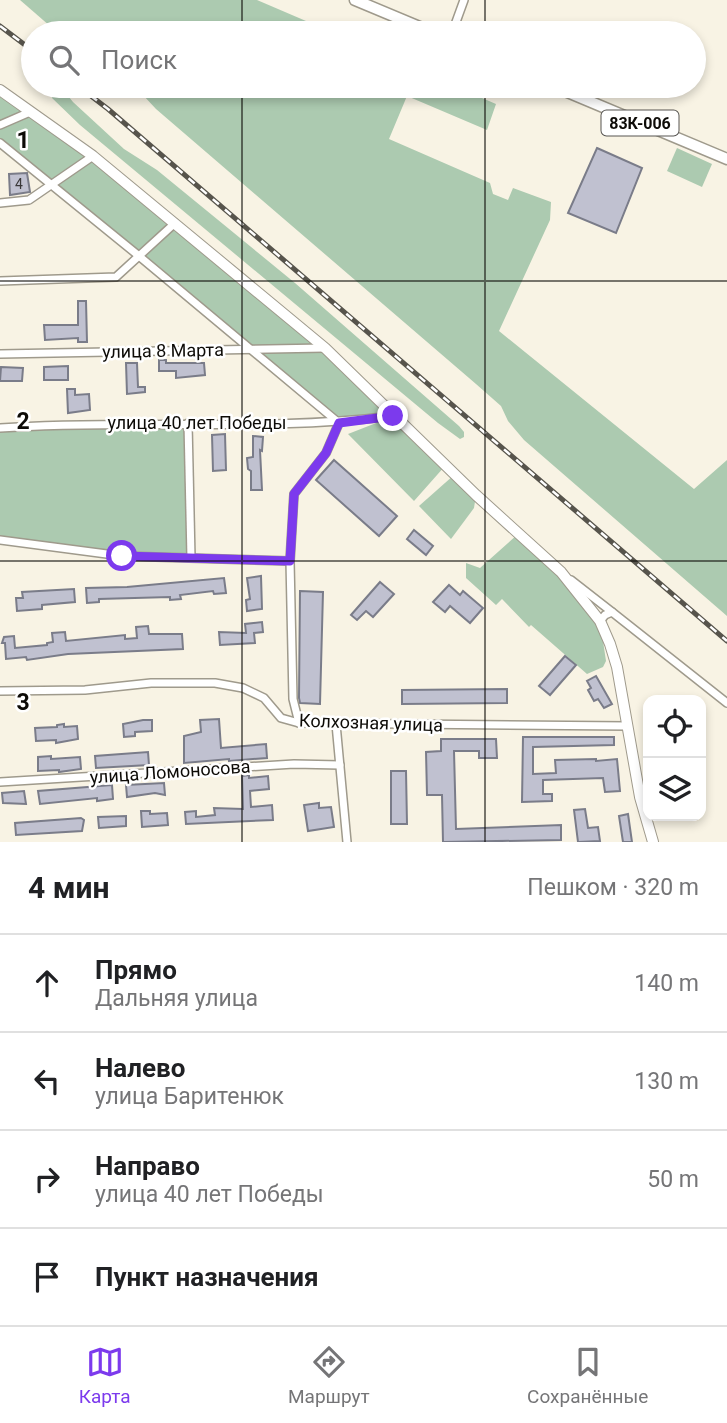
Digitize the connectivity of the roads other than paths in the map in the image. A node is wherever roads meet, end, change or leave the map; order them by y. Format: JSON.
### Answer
{"nodes":[{"id":1,"x":355,"y":0,"type":"edge"},
{"id":2,"x":464,"y":0,"type":"edge"},
{"id":3,"x":405,"y":21,"type":"edge"},
{"id":4,"x":456,"y":21,"type":"edge"},
{"id":5,"x":0,"y":90,"type":"edge"},
{"id":6,"x":582,"y":98,"type":"edge"},
{"id":7,"x":30,"y":111,"type":"junction"},
{"id":8,"x":0,"y":125,"type":"edge"},
{"id":9,"x":0,"y":143,"type":"edge"},
{"id":10,"x":93,"y":156,"type":"junction"},
{"id":11,"x":727,"y":159,"type":"edge"},
{"id":12,"x":52,"y":184,"type":"junction"},
{"id":13,"x":0,"y":203,"type":"edge"},
{"id":14,"x":175,"y":223,"type":"junction"},
{"id":15,"x":139,"y":256,"type":"junction"},
{"id":16,"x":0,"y":281,"type":"edge"},
{"id":17,"x":325,"y":348,"type":"junction"},
{"id":18,"x":250,"y":349,"type":"junction"},
{"id":19,"x":0,"y":354,"type":"edge"},
{"id":20,"x":393,"y":416,"type":"junction"},
{"id":21,"x":339,"y":423,"type":"junction"},
{"id":22,"x":188,"y":424,"type":"junction"},
{"id":23,"x":0,"y":428,"type":"edge"},
{"id":24,"x":0,"y":540,"type":"edge"},
{"id":25,"x":191,"y":558,"type":"junction"},
{"id":26,"x":290,"y":561,"type":"junction"},
{"id":27,"x":561,"y":572,"type":"junction"},
{"id":28,"x":612,"y":612,"type":"junction"},
{"id":29,"x":600,"y":621,"type":"junction"},
{"id":30,"x":0,"y":691,"type":"edge"},
{"id":31,"x":727,"y":703,"type":"edge"},
{"id":32,"x":299,"y":723,"type":"junction"},
{"id":33,"x":336,"y":724,"type":"junction"},
{"id":34,"x":628,"y":726,"type":"junction"},
{"id":35,"x":340,"y":765,"type":"junction"},
{"id":36,"x":0,"y":782,"type":"edge"},
{"id":37,"x":347,"y":842,"type":"edge"},
{"id":38,"x":653,"y":842,"type":"edge"}],
"edges":[{"from":1,"to":3,"type":"main road"},
{"from":2,"to":4,"type":"street"},
{"from":5,"to":7,"type":"street"},
{"from":6,"to":11,"type":"main road","number":"83К-006"},
{"from":7,"to":8,"type":"street"},
{"from":7,"to":10,"type":"street"},
{"from":9,"to":12,"type":"street"},
{"from":10,"to":12,"type":"street"},
{"from":10,"to":14,"type":"street"},
{"from":12,"to":13,"type":"street"},
{"from":12,"to":15,"type":"street"},
{"from":14,"to":15,"type":"street"},
{"from":14,"to":17,"type":"street"},
{"from":15,"to":16,"type":"street"},
{"from":15,"to":18,"type":"street"},
{"from":17,"to":18,"type":"street","name":"улица 8 Марта"},
{"from":17,"to":20,"type":"street"},
{"from":18,"to":19,"type":"street","name":"улица 8 Марта"},
{"from":18,"to":21,"type":"street"},
{"from":20,"to":21,"type":"street","name":"улица 40 лет Победы"},
{"from":20,"to":27,"type":"street"},
{"from":21,"to":22,"type":"street","name":"улица 40 лет Победы"},
{"from":21,"to":26,"type":"street"},
{"from":22,"to":23,"type":"street","name":"улица 40 лет Победы"},
{"from":22,"to":25,"type":"street"},
{"from":24,"to":25,"type":"street"},
{"from":25,"to":26,"type":"street"},
{"from":26,"to":32,"type":"street"},
{"from":27,"to":28,"type":"street"},
{"from":27,"to":29,"type":"street"},
{"from":28,"to":29,"type":"street"},
{"from":28,"to":31,"type":"street"},
{"from":29,"to":34,"type":"street"},
{"from":30,"to":32,"type":"street","name":"Колхозная улица"},
{"from":32,"to":33,"type":"street","name":"Колхозная улица"},
{"from":33,"to":34,"type":"street","name":"Колхозная улица"},
{"from":33,"to":35,"type":"street"},
{"from":34,"to":38,"type":"street"},
{"from":35,"to":36,"type":"street","name":"улица Ломоносова"},
{"from":35,"to":37,"type":"street"}]}
